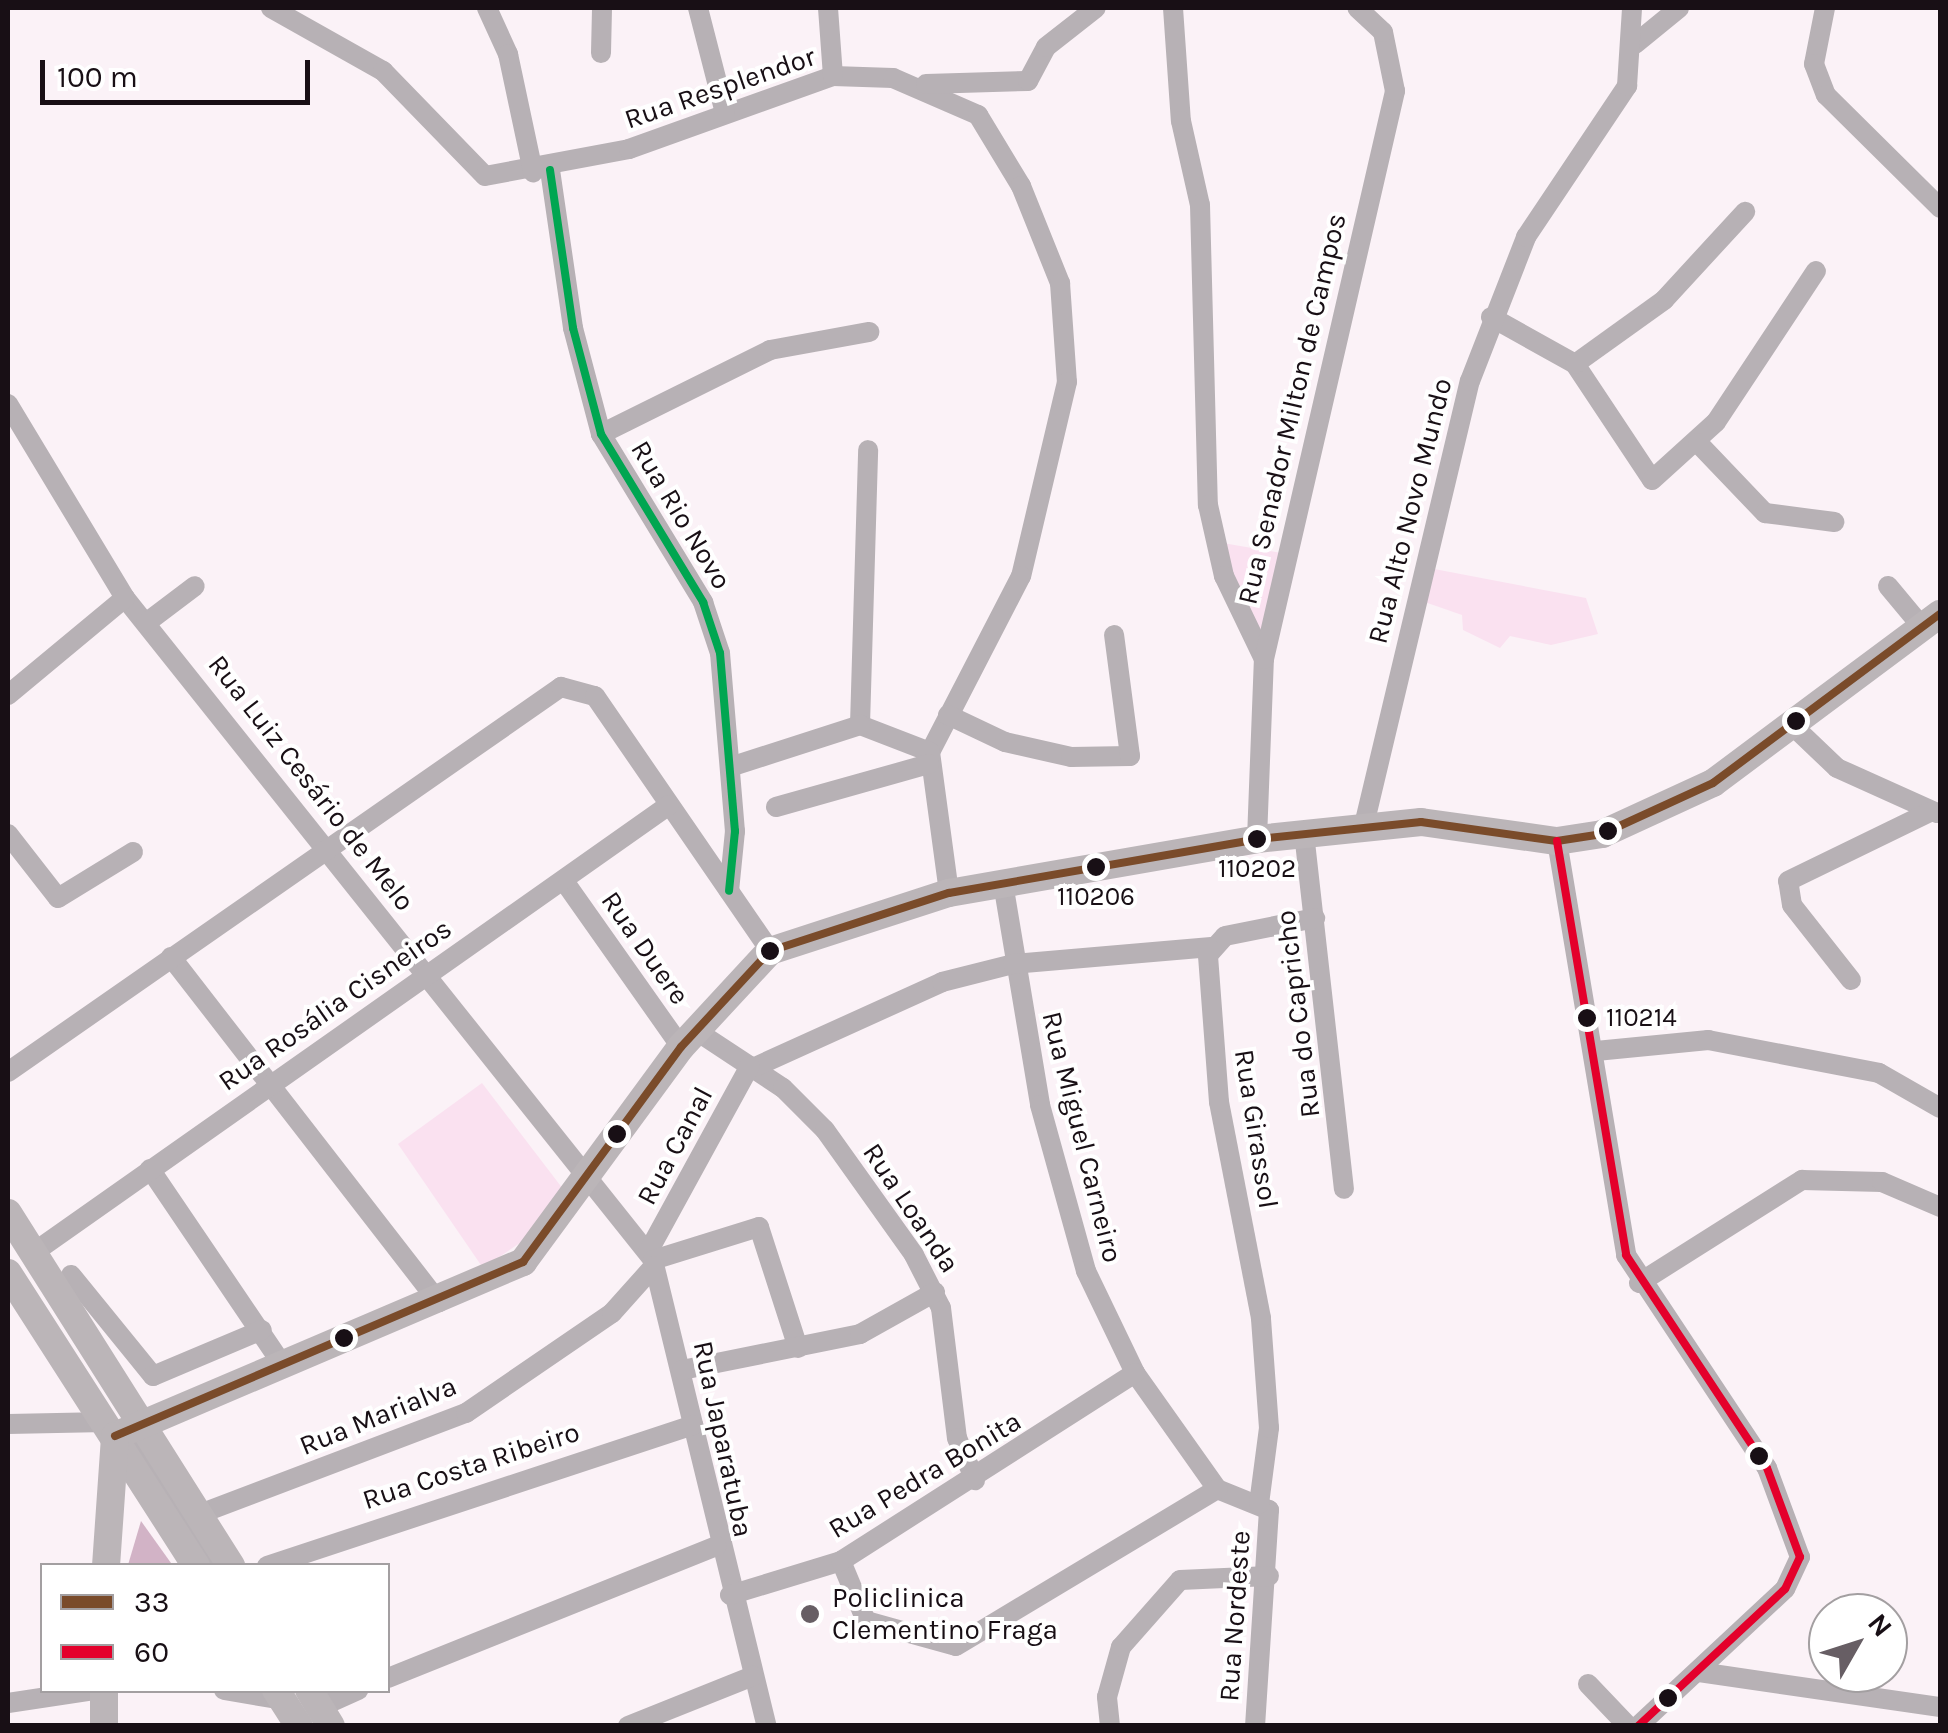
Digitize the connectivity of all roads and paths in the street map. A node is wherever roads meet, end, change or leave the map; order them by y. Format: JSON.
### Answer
{"nodes":[{"id":1,"x":271,"y":8,"type":"edge"},
{"id":2,"x":487,"y":8,"type":"edge"},
{"id":3,"x":602,"y":8,"type":"edge"},
{"id":4,"x":698,"y":8,"type":"edge"},
{"id":5,"x":828,"y":8,"type":"edge"},
{"id":6,"x":1096,"y":8,"type":"edge"},
{"id":7,"x":1173,"y":8,"type":"edge"},
{"id":8,"x":1357,"y":8,"type":"edge"},
{"id":9,"x":1679,"y":8,"type":"edge"},
{"id":10,"x":1825,"y":8,"type":"edge"},
{"id":11,"x":1627,"y":12,"type":"edge"},
{"id":12,"x":1636,"y":44,"type":"junction"},
{"id":13,"x":601,"y":53,"type":"dead end"},
{"id":14,"x":833,"y":76,"type":"junction"},
{"id":15,"x":914,"y":85,"type":"junction"},
{"id":16,"x":725,"y":113,"type":"junction"},
{"id":17,"x":541,"y":171,"type":"junction"},
{"id":18,"x":1940,"y":208,"type":"edge"},
{"id":19,"x":1745,"y":212,"type":"dead end"},
{"id":20,"x":1816,"y":271,"type":"dead end"},
{"id":21,"x":1491,"y":318,"type":"junction"},
{"id":22,"x":869,"y":332,"type":"dead end"},
{"id":23,"x":1575,"y":364,"type":"junction"},
{"id":24,"x":8,"y":404,"type":"edge"},
{"id":25,"x":601,"y":434,"type":"junction"},
{"id":26,"x":1698,"y":443,"type":"junction"},
{"id":27,"x":868,"y":450,"type":"dead end"},
{"id":28,"x":1834,"y":522,"type":"dead end"},
{"id":29,"x":196,"y":586,"type":"dead end"},
{"id":30,"x":1888,"y":586,"type":"dead end"},
{"id":31,"x":126,"y":598,"type":"junction"},
{"id":32,"x":1932,"y":621,"type":"edge"},
{"id":33,"x":146,"y":623,"type":"junction"},
{"id":34,"x":1114,"y":635,"type":"dead end"},
{"id":35,"x":1264,"y":659,"type":"junction"},
{"id":36,"x":8,"y":694,"type":"edge"},
{"id":37,"x":948,"y":715,"type":"junction"},
{"id":38,"x":860,"y":725,"type":"junction"},
{"id":39,"x":1792,"y":725,"type":"junction"},
{"id":40,"x":929,"y":758,"type":"junction"},
{"id":41,"x":730,"y":768,"type":"junction"},
{"id":42,"x":670,"y":805,"type":"junction"},
{"id":43,"x":776,"y":807,"type":"dead end"},
{"id":44,"x":1934,"y":813,"type":"edge"},
{"id":45,"x":1364,"y":825,"type":"junction"},
{"id":46,"x":1304,"y":832,"type":"junction"},
{"id":47,"x":8,"y":834,"type":"edge"},
{"id":48,"x":1257,"y":838,"type":"junction"},
{"id":49,"x":1557,"y":841,"type":"junction"},
{"id":50,"x":325,"y":843,"type":"junction"},
{"id":51,"x":133,"y":852,"type":"dead end"},
{"id":52,"x":564,"y":880,"type":"junction"},
{"id":53,"x":1003,"y":883,"type":"junction"},
{"id":54,"x":730,"y":891,"type":"junction"},
{"id":55,"x":950,"y":893,"type":"junction"},
{"id":56,"x":1315,"y":918,"type":"junction"},
{"id":57,"x":1211,"y":947,"type":"junction"},
{"id":58,"x":770,"y":951,"type":"junction"},
{"id":59,"x":171,"y":956,"type":"junction"},
{"id":60,"x":1013,"y":964,"type":"junction"},
{"id":61,"x":428,"y":975,"type":"junction"},
{"id":62,"x":1851,"y":980,"type":"dead end"},
{"id":63,"x":688,"y":1039,"type":"junction"},
{"id":64,"x":1596,"y":1051,"type":"junction"},
{"id":65,"x":753,"y":1066,"type":"junction"},
{"id":66,"x":8,"y":1072,"type":"edge"},
{"id":67,"x":270,"y":1083,"type":"junction"},
{"id":68,"x":1940,"y":1108,"type":"edge"},
{"id":69,"x":150,"y":1169,"type":"junction"},
{"id":70,"x":588,"y":1184,"type":"junction"},
{"id":71,"x":1344,"y":1189,"type":"dead end"},
{"id":72,"x":1940,"y":1207,"type":"edge"},
{"id":73,"x":8,"y":1213,"type":"edge"},
{"id":74,"x":33,"y":1253,"type":"junction"},
{"id":75,"x":651,"y":1260,"type":"junction"},
{"id":76,"x":8,"y":1273,"type":"edge"},
{"id":77,"x":72,"y":1275,"type":"dead end"},
{"id":78,"x":1639,"y":1282,"type":"junction"},
{"id":79,"x":936,"y":1292,"type":"junction"},
{"id":80,"x":439,"y":1302,"type":"junction"},
{"id":81,"x":262,"y":1330,"type":"junction"},
{"id":82,"x":798,"y":1348,"type":"junction"},
{"id":83,"x":202,"y":1362,"type":"junction"},
{"id":84,"x":284,"y":1367,"type":"junction"},
{"id":85,"x":682,"y":1370,"type":"junction"},
{"id":86,"x":1134,"y":1374,"type":"junction"},
{"id":87,"x":218,"y":1391,"type":"junction"},
{"id":88,"x":8,"y":1424,"type":"edge"},
{"id":89,"x":693,"y":1425,"type":"junction"},
{"id":90,"x":119,"y":1426,"type":"junction"},
{"id":91,"x":128,"y":1432,"type":"edge"},
{"id":92,"x":974,"y":1480,"type":"junction"},
{"id":93,"x":1217,"y":1490,"type":"junction"},
{"id":94,"x":157,"y":1503,"type":"junction"},
{"id":95,"x":1264,"y":1507,"type":"junction"},
{"id":96,"x":198,"y":1514,"type":"junction"},
{"id":97,"x":107,"y":1532,"type":"junction"},
{"id":98,"x":716,"y":1546,"type":"junction"},
{"id":99,"x":841,"y":1560,"type":"junction"},
{"id":100,"x":106,"y":1563,"type":"edge"},
{"id":101,"x":194,"y":1563,"type":"edge"},
{"id":102,"x":209,"y":1563,"type":"edge"},
{"id":103,"x":230,"y":1563,"type":"edge"},
{"id":104,"x":276,"y":1563,"type":"edge"},
{"id":105,"x":1270,"y":1576,"type":"junction"},
{"id":106,"x":730,"y":1595,"type":"junction"},
{"id":107,"x":1699,"y":1672,"type":"junction"},
{"id":108,"x":752,"y":1676,"type":"junction"},
{"id":109,"x":390,"y":1677,"type":"edge"},
{"id":110,"x":1588,"y":1684,"type":"dead end"},
{"id":111,"x":72,"y":1693,"type":"edge"},
{"id":112,"x":104,"y":1693,"type":"edge"},
{"id":113,"x":238,"y":1693,"type":"edge"},
{"id":114,"x":348,"y":1693,"type":"edge"},
{"id":115,"x":8,"y":1702,"type":"edge"},
{"id":116,"x":303,"y":1707,"type":"edge"},
{"id":117,"x":1940,"y":1707,"type":"edge"},
{"id":118,"x":104,"y":1726,"type":"edge"},
{"id":119,"x":628,"y":1726,"type":"edge"},
{"id":120,"x":768,"y":1726,"type":"edge"},
{"id":121,"x":1110,"y":1726,"type":"edge"},
{"id":122,"x":1255,"y":1726,"type":"edge"},
{"id":123,"x":1628,"y":1726,"type":"edge"},
{"id":124,"x":1638,"y":1726,"type":"edge"}],
"edges":[{"from":1,"to":17,"type":"street","name":"Rua Resplendor"},
{"from":2,"to":17,"type":"street","name":"Rua Rio Novo"},
{"from":3,"to":13,"type":"street"},
{"from":4,"to":16,"type":"street"},
{"from":5,"to":14,"type":"street"},
{"from":6,"to":15,"type":"street"},
{"from":7,"to":35,"type":"street"},
{"from":8,"to":35,"type":"street","name":"Rua Senador Milton de Campos"},
{"from":9,"to":12,"type":"street"},
{"from":10,"to":18,"type":"street"},
{"from":11,"to":12,"type":"street","name":"Rua Alto Novo Mundo"},
{"from":12,"to":21,"type":"street","name":"Rua Alto Novo Mundo"},
{"from":14,"to":15,"type":"street","name":"Rua Resplendor"},
{"from":14,"to":16,"type":"street","name":"Rua Resplendor"},
{"from":15,"to":37,"type":"street","name":"Rua Resplendor"},
{"from":16,"to":17,"type":"street","name":"Rua Resplendor"},
{"from":17,"to":25,"type":"street","name":"Rua Rio Novo"},
{"from":19,"to":23,"type":"street"},
{"from":20,"to":26,"type":"street"},
{"from":21,"to":23,"type":"street"},
{"from":21,"to":45,"type":"street","name":"Rua Alto Novo Mundo"},
{"from":22,"to":25,"type":"street"},
{"from":23,"to":26,"type":"street"},
{"from":24,"to":31,"type":"street","name":"Rua Luiz Cesário de Melo"},
{"from":25,"to":41,"type":"street","name":"Rua Rio Novo"},
{"from":26,"to":28,"type":"street"},
{"from":27,"to":38,"type":"street"},
{"from":29,"to":33,"type":"street"},
{"from":30,"to":32,"type":"street"},
{"from":31,"to":33,"type":"street","name":"Rua Luiz Cesário de Melo"},
{"from":31,"to":36,"type":"street"},
{"from":32,"to":39,"type":"main road"},
{"from":33,"to":50,"type":"street","name":"Rua Luiz Cesário de Melo"},
{"from":34,"to":37,"type":"street"},
{"from":35,"to":48,"type":"street","name":"Rua Senador Milton de Campos"},
{"from":37,"to":40,"type":"street","name":"Rua Resplendor"},
{"from":38,"to":40,"type":"street"},
{"from":38,"to":41,"type":"street"},
{"from":39,"to":44,"type":"street"},
{"from":39,"to":49,"type":"main road"},
{"from":40,"to":43,"type":"street"},
{"from":40,"to":55,"type":"street"},
{"from":41,"to":54,"type":"street","name":"Rua Rio Novo"},
{"from":42,"to":50,"type":"street"},
{"from":42,"to":52,"type":"street","name":"Rua Rosália Cisneiros"},
{"from":42,"to":54,"type":"street"},
{"from":44,"to":62,"type":"street"},
{"from":45,"to":46,"type":"main road"},
{"from":45,"to":49,"type":"main road"},
{"from":46,"to":48,"type":"main road"},
{"from":46,"to":56,"type":"street","name":"Rua do Capricho"},
{"from":47,"to":51,"type":"street"},
{"from":48,"to":53,"type":"main road"},
{"from":49,"to":64,"type":"street"},
{"from":50,"to":59,"type":"street"},
{"from":50,"to":61,"type":"street","name":"Rua Luiz Cesário de Melo"},
{"from":52,"to":61,"type":"street","name":"Rua Rosália Cisneiros"},
{"from":52,"to":63,"type":"street","name":"Rua Duere"},
{"from":53,"to":55,"type":"main road"},
{"from":53,"to":60,"type":"street","name":"Rua Miguel Carneiro"},
{"from":54,"to":58,"type":"street"},
{"from":55,"to":58,"type":"main road"},
{"from":56,"to":57,"type":"street"},
{"from":56,"to":71,"type":"street","name":"Rua do Capricho"},
{"from":57,"to":60,"type":"street"},
{"from":57,"to":95,"type":"street","name":"Rua Girassol"},
{"from":58,"to":63,"type":"main road"},
{"from":59,"to":66,"type":"street"},
{"from":59,"to":67,"type":"street"},
{"from":60,"to":65,"type":"street"},
{"from":60,"to":86,"type":"street","name":"Rua Miguel Carneiro"},
{"from":61,"to":67,"type":"street","name":"Rua Rosália Cisneiros"},
{"from":61,"to":70,"type":"street","name":"Rua Luiz Cesário de Melo"},
{"from":63,"to":65,"type":"street","name":"Rua Loanda"},
{"from":63,"to":70,"type":"main road"},
{"from":64,"to":68,"type":"street"},
{"from":64,"to":78,"type":"street"},
{"from":65,"to":75,"type":"street","name":"Rua Canal"},
{"from":65,"to":79,"type":"street","name":"Rua Loanda"},
{"from":67,"to":69,"type":"street","name":"Rua Rosália Cisneiros"},
{"from":67,"to":80,"type":"street"},
{"from":69,"to":74,"type":"street","name":"Rua Rosália Cisneiros"},
{"from":69,"to":81,"type":"street"},
{"from":70,"to":75,"type":"street","name":"Rua Japaratuba"},
{"from":70,"to":80,"type":"main road"},
{"from":72,"to":78,"type":"street"},
{"from":73,"to":74,"type":"main road"},
{"from":74,"to":90,"type":"main road"},
{"from":75,"to":82,"type":"street"},
{"from":75,"to":85,"type":"street","name":"Rua Japaratuba"},
{"from":75,"to":96,"type":"street","name":"Rua Marialva"},
{"from":76,"to":90,"type":"main road"},
{"from":77,"to":83,"type":"street"},
{"from":78,"to":107,"type":"street"},
{"from":79,"to":82,"type":"street"},
{"from":79,"to":92,"type":"street","name":"Rua Loanda"},
{"from":80,"to":84,"type":"main road"},
{"from":81,"to":83,"type":"street"},
{"from":81,"to":84,"type":"street"},
{"from":82,"to":85,"type":"street"},
{"from":83,"to":87,"type":"street"},
{"from":84,"to":87,"type":"main road"},
{"from":85,"to":89,"type":"street","name":"Rua Japaratuba"},
{"from":86,"to":92,"type":"street","name":"Rua Pedra Bonita"},
{"from":86,"to":93,"type":"street","name":"Rua Miguel Carneiro"},
{"from":87,"to":90,"type":"main road"},
{"from":88,"to":90,"type":"street"},
{"from":89,"to":98,"type":"street","name":"Rua Japaratuba"},
{"from":89,"to":104,"type":"street","name":"Rua Costa Ribeiro"},
{"from":90,"to":94,"type":"main road"},
{"from":90,"to":96,"type":"main road"},
{"from":90,"to":97,"type":"main road"},
{"from":91,"to":102,"type":"street"},
{"from":92,"to":99,"type":"street","name":"Rua Pedra Bonita"},
{"from":93,"to":95,"type":"street"},
{"from":93,"to":99,"type":"street"},
{"from":94,"to":97,"type":"main road"},
{"from":94,"to":101,"type":"main road"},
{"from":95,"to":105,"type":"street","name":"Rua Nordeste"},
{"from":96,"to":103,"type":"main road"},
{"from":97,"to":100,"type":"main road"},
{"from":98,"to":106,"type":"street","name":"Rua Japaratuba"},
{"from":98,"to":109,"type":"street"},
{"from":99,"to":106,"type":"street","name":"Rua Pedra Bonita"},
{"from":105,"to":121,"type":"street"},
{"from":105,"to":122,"type":"street","name":"Rua Nordeste"},
{"from":106,"to":108,"type":"street","name":"Rua Japaratuba"},
{"from":107,"to":117,"type":"street"},
{"from":107,"to":124,"type":"street"},
{"from":108,"to":119,"type":"street"},
{"from":108,"to":120,"type":"street","name":"Rua Japaratuba"},
{"from":110,"to":123,"type":"street"},
{"from":111,"to":115,"type":"street"},
{"from":112,"to":118,"type":"main road"},
{"from":113,"to":116,"type":"street"},
{"from":114,"to":116,"type":"street"}]}
